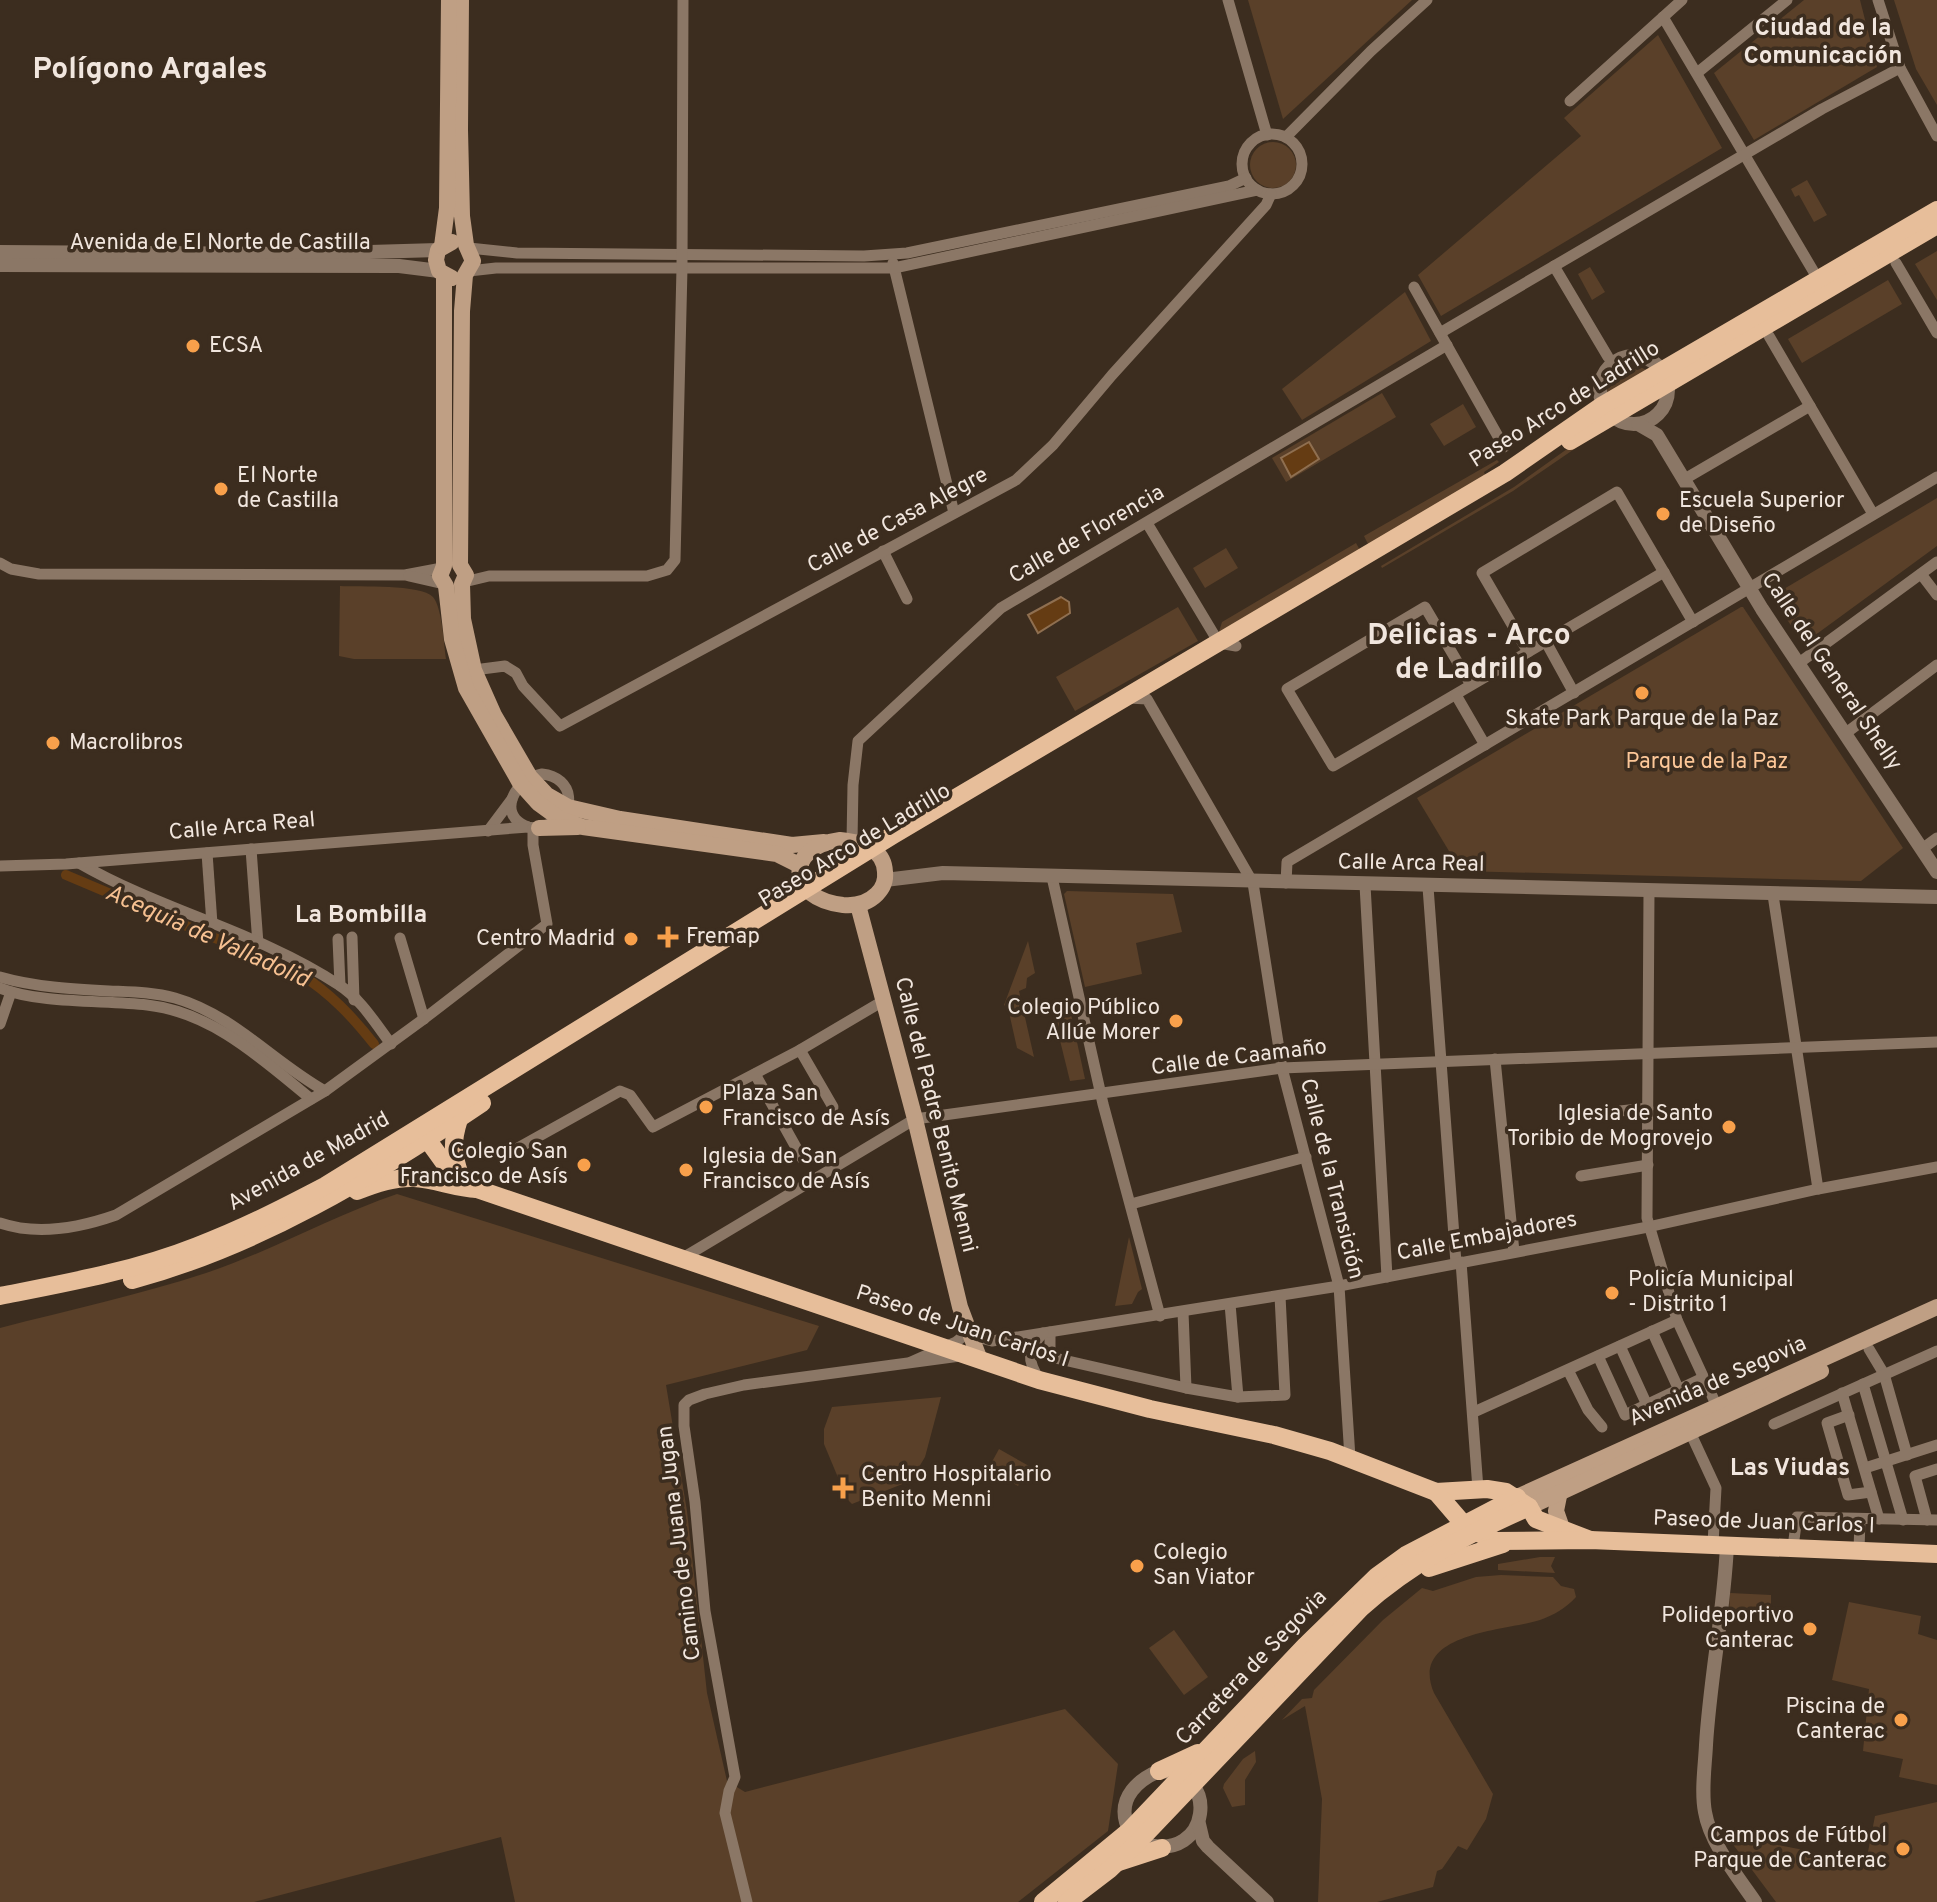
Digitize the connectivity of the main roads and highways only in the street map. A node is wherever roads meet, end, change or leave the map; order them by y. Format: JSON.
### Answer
{"nodes":[{"id":1,"x":449,"y":0,"type":"edge"},
{"id":2,"x":461,"y":0,"type":"edge"},
{"id":3,"x":1937,"y":210,"type":"edge"},
{"id":4,"x":1937,"y":225,"type":"edge"},
{"id":5,"x":467,"y":246,"type":"junction"},
{"id":6,"x":440,"y":248,"type":"junction"},
{"id":7,"x":442,"y":273,"type":"junction"},
{"id":8,"x":467,"y":273,"type":"junction"},
{"id":9,"x":1665,"y":377,"type":"junction"},
{"id":10,"x":453,"y":575,"type":"junction"},
{"id":11,"x":1228,"y":644,"type":"junction"},
{"id":12,"x":525,"y":780,"type":"junction"},
{"id":13,"x":564,"y":813,"type":"junction"},
{"id":14,"x":583,"y":827,"type":"junction"},
{"id":15,"x":533,"y":828,"type":"road end"},
{"id":16,"x":824,"y":842,"type":"junction"},
{"id":17,"x":876,"y":852,"type":"junction"},
{"id":18,"x":801,"y":866,"type":"junction"},
{"id":19,"x":810,"y":894,"type":"junction"},
{"id":20,"x":858,"y":905,"type":"junction"},
{"id":21,"x":459,"y":1119,"type":"junction"},
{"id":22,"x":419,"y":1136,"type":"junction"},
{"id":23,"x":460,"y":1175,"type":"junction"},
{"id":24,"x":370,"y":1186,"type":"joint"},
{"id":25,"x":477,"y":1189,"type":"junction"},
{"id":26,"x":212,"y":1254,"type":"junction"},
{"id":27,"x":0,"y":1296,"type":"edge"},
{"id":28,"x":1937,"y":1307,"type":"edge"},
{"id":29,"x":0,"y":1309,"type":"edge"},
{"id":30,"x":1937,"y":1317,"type":"edge"},
{"id":31,"x":972,"y":1358,"type":"junction"},
{"id":32,"x":1720,"y":1412,"type":"junction"},
{"id":33,"x":1474,"y":1490,"type":"junction"},
{"id":34,"x":1560,"y":1491,"type":"junction"},
{"id":35,"x":1439,"y":1497,"type":"junction"},
{"id":36,"x":1527,"y":1508,"type":"junction"},
{"id":37,"x":1464,"y":1524,"type":"junction"},
{"id":38,"x":1563,"y":1531,"type":"junction"},
{"id":39,"x":1439,"y":1537,"type":"junction"},
{"id":40,"x":1518,"y":1540,"type":"junction"},
{"id":41,"x":1590,"y":1540,"type":"junction"},
{"id":42,"x":1937,"y":1554,"type":"edge"},
{"id":43,"x":1406,"y":1571,"type":"junction"},
{"id":44,"x":1211,"y":1746,"type":"junction"},
{"id":45,"x":1159,"y":1771,"type":"road end"},
{"id":46,"x":1188,"y":1780,"type":"junction"},
{"id":47,"x":1134,"y":1836,"type":"junction"},
{"id":48,"x":1169,"y":1846,"type":"road end"},
{"id":49,"x":1116,"y":1863,"type":"junction"},
{"id":50,"x":1043,"y":1902,"type":"edge"},
{"id":51,"x":1067,"y":1902,"type":"edge"}],
"edges":[{"from":1,"to":6,"type":"main road"},
{"from":2,"to":5,"type":"main road"},
{"from":3,"to":9,"type":"main road","name":"Paseo Arco de Ladrillo"},
{"from":4,"to":9,"type":"main road","name":"Paseo Arco de Ladrillo"},
{"from":5,"to":6,"type":"main road"},
{"from":5,"to":8,"type":"main road"},
{"from":6,"to":7,"type":"main road"},
{"from":7,"to":8,"type":"main road"},
{"from":7,"to":10,"type":"main road"},
{"from":8,"to":10,"type":"main road"},
{"from":9,"to":11,"type":"main road","name":"Paseo Arco de Ladrillo"},
{"from":10,"to":12,"type":"main road"},
{"from":10,"to":12,"type":"main road"},
{"from":11,"to":17,"type":"main road","name":"Paseo Arco de Ladrillo"},
{"from":11,"to":17,"type":"main road","name":"Paseo Arco de Ladrillo"},
{"from":12,"to":13,"type":"main road"},
{"from":13,"to":14,"type":"main road"},
{"from":13,"to":16,"type":"main road"},
{"from":14,"to":15,"type":"main road"},
{"from":14,"to":18,"type":"main road"},
{"from":16,"to":17,"type":"main road"},
{"from":16,"to":18,"type":"main road"},
{"from":17,"to":19,"type":"main road","name":"Paseo Arco de Ladrillo"},
{"from":17,"to":20,"type":"main road"},
{"from":18,"to":19,"type":"main road"},
{"from":19,"to":20,"type":"main road"},
{"from":19,"to":21,"type":"main road","name":"Paseo Arco de Ladrillo"},
{"from":19,"to":22,"type":"main road","name":"Paseo Arco de Ladrillo"},
{"from":20,"to":31,"type":"main road","name":"Calle del Padre Benito Menni"},
{"from":21,"to":22,"type":"main road","name":"Paseo Arco de Ladrillo"},
{"from":21,"to":23,"type":"main road"},
{"from":22,"to":23,"type":"main road","name":"Paseo de Juan Carlos I"},
{"from":22,"to":26,"type":"main road","name":"Avenida de Madrid"},
{"from":22,"to":27,"type":"main road","name":"Avenida de Madrid"},
{"from":23,"to":25,"type":"main road","name":"Paseo de Juan Carlos I"},
{"from":24,"to":25,"type":"main road","name":"Paseo de Juan Carlos I"},
{"from":24,"to":26,"type":"main road","name":"Avenida de Madrid"},
{"from":25,"to":31,"type":"main road","name":"Paseo de Juan Carlos I"},
{"from":26,"to":29,"type":"main road","name":"Avenida de Madrid"},
{"from":28,"to":32,"type":"main road","name":"Avenida de Segovia"},
{"from":30,"to":32,"type":"main road","name":"Avenida de Segovia"},
{"from":31,"to":35,"type":"main road","name":"Paseo de Juan Carlos I"},
{"from":32,"to":34,"type":"main road","name":"Avenida de Segovia"},
{"from":32,"to":36,"type":"main road","name":"Avenida de Segovia"},
{"from":33,"to":35,"type":"main road","name":"Paseo de Juan Carlos I"},
{"from":33,"to":36,"type":"main road","name":"Paseo de Juan Carlos I"},
{"from":33,"to":37,"type":"main road"},
{"from":34,"to":36,"type":"main road","name":"Avenida de Segovia"},
{"from":34,"to":38,"type":"main road"},
{"from":35,"to":37,"type":"main road","name":"Paseo de Juan Carlos I"},
{"from":35,"to":39,"type":"main road"},
{"from":36,"to":37,"type":"main road","name":"Carretera de Segovia"},
{"from":36,"to":38,"type":"main road","name":"Paseo de Juan Carlos I"},
{"from":36,"to":40,"type":"main road"},
{"from":37,"to":39,"type":"main road","name":"Carretera de Segovia"},
{"from":37,"to":40,"type":"main road","name":"Paseo de Juan Carlos I"},
{"from":37,"to":43,"type":"main road","name":"Carretera de Segovia"},
{"from":38,"to":41,"type":"main road","name":"Paseo de Juan Carlos I"},
{"from":39,"to":44,"type":"main road","name":"Carretera de Segovia"},
{"from":40,"to":41,"type":"main road","name":"Paseo de Juan Carlos I"},
{"from":40,"to":43,"type":"main road"},
{"from":41,"to":42,"type":"main road","name":"Paseo de Juan Carlos I"},
{"from":43,"to":46,"type":"main road","name":"Carretera de Segovia"},
{"from":44,"to":45,"type":"main road"},
{"from":44,"to":46,"type":"main road","name":"Carretera de Segovia"},
{"from":46,"to":47,"type":"main road","name":"Carretera de Segovia"},
{"from":47,"to":49,"type":"main road","name":"Carretera de Segovia"},
{"from":47,"to":50,"type":"main road","name":"Carretera de Segovia"},
{"from":48,"to":49,"type":"main road"},
{"from":49,"to":51,"type":"main road","name":"Carretera de Segovia"}]}
